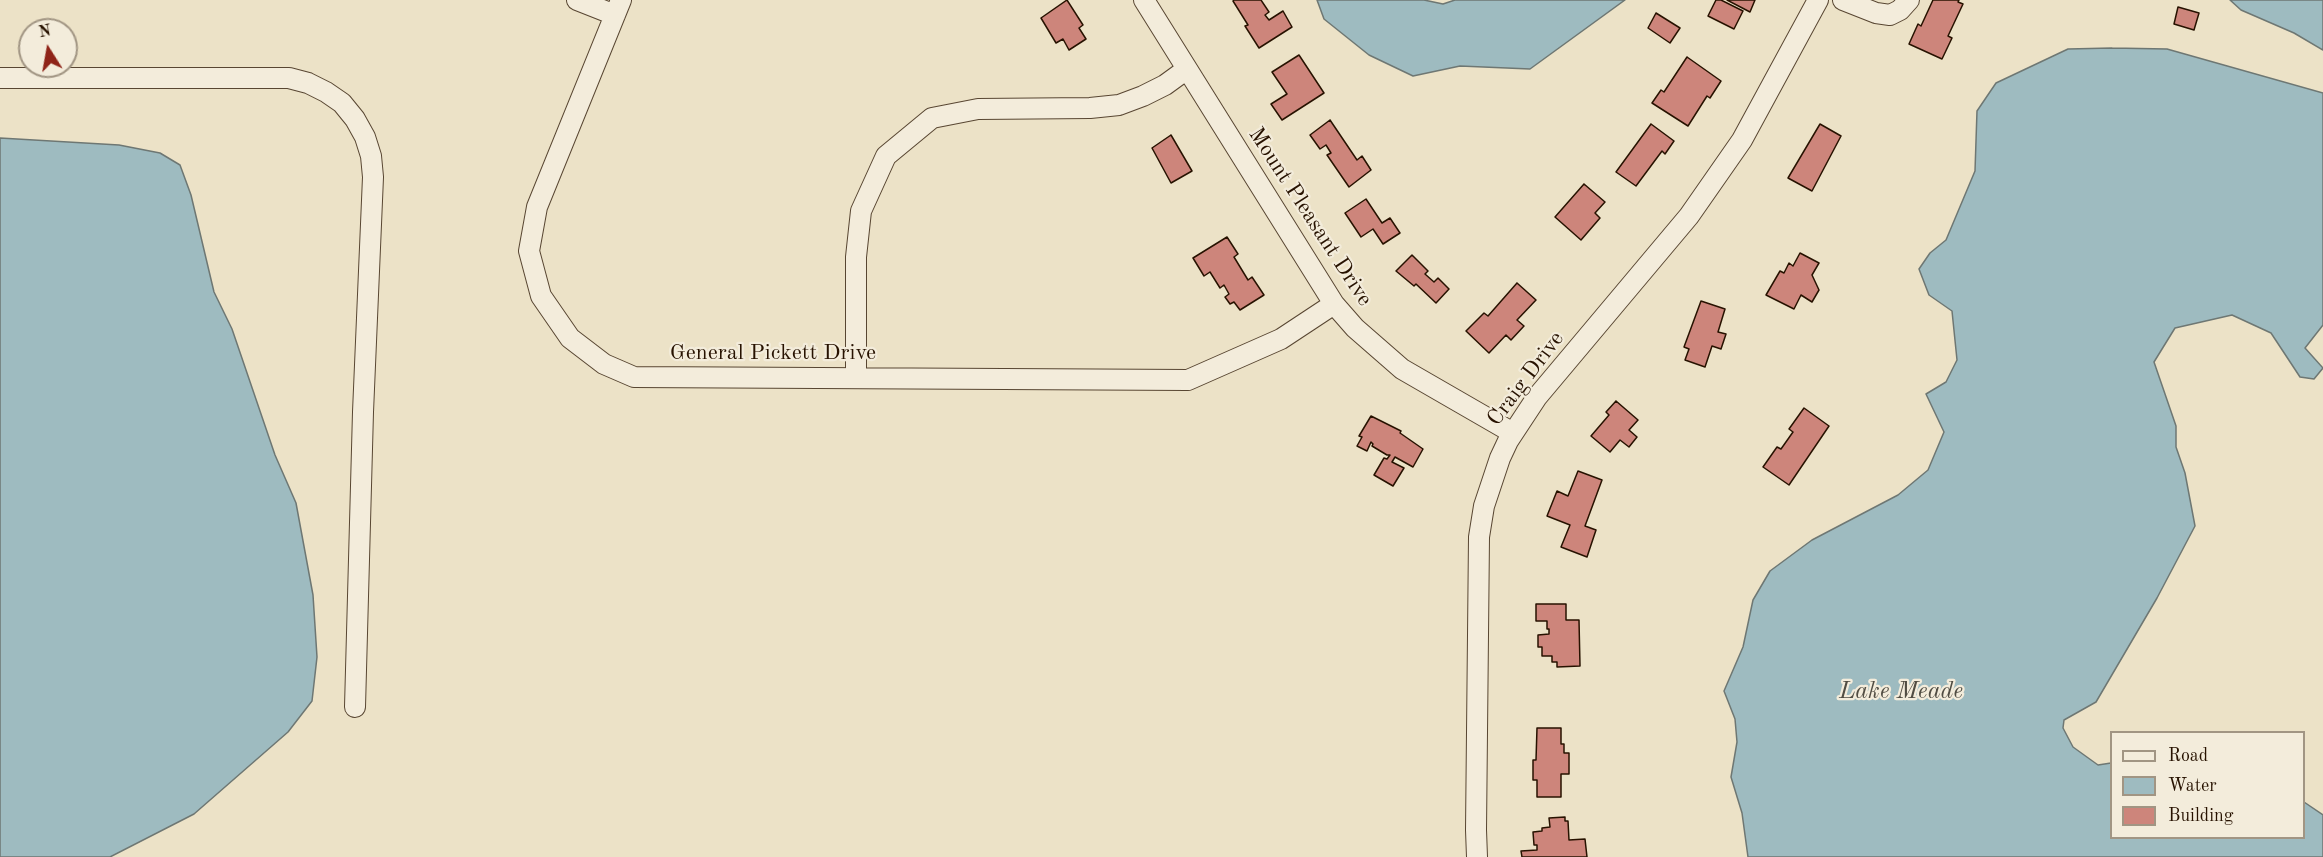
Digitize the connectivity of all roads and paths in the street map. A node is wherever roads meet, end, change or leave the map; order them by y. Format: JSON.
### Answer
{"nodes":[{"id":1,"x":577,"y":0,"type":"edge"},
{"id":2,"x":1144,"y":0,"type":"edge"},
{"id":3,"x":1818,"y":0,"type":"edge"},
{"id":4,"x":1843,"y":0,"type":"edge"},
{"id":5,"x":1909,"y":0,"type":"edge"},
{"id":6,"x":618,"y":7,"type":"edge"},
{"id":7,"x":1187,"y":69,"type":"junction"},
{"id":8,"x":0,"y":78,"type":"edge"},
{"id":9,"x":1334,"y":304,"type":"junction"},
{"id":10,"x":856,"y":378,"type":"junction"},
{"id":11,"x":1513,"y":433,"type":"junction"},
{"id":12,"x":355,"y":707,"type":"dead end"},
{"id":13,"x":1477,"y":857,"type":"edge"}],
"edges":[{"from":1,"to":6,"type":"street"},
{"from":2,"to":7,"type":"street","name":"Mount Pleasant Drive"},
{"from":3,"to":11,"type":"street","name":"Craig Drive"},
{"from":4,"to":5,"type":"street"},
{"from":6,"to":10,"type":"street","name":"General Pickett Drive"},
{"from":7,"to":9,"type":"street","name":"Mount Pleasant Drive"},
{"from":7,"to":10,"type":"street"},
{"from":8,"to":12,"type":"street"},
{"from":9,"to":10,"type":"street","name":"General Pickett Drive"},
{"from":9,"to":11,"type":"street","name":"Mount Pleasant Drive"},
{"from":11,"to":13,"type":"street","name":"Craig Drive"}]}
